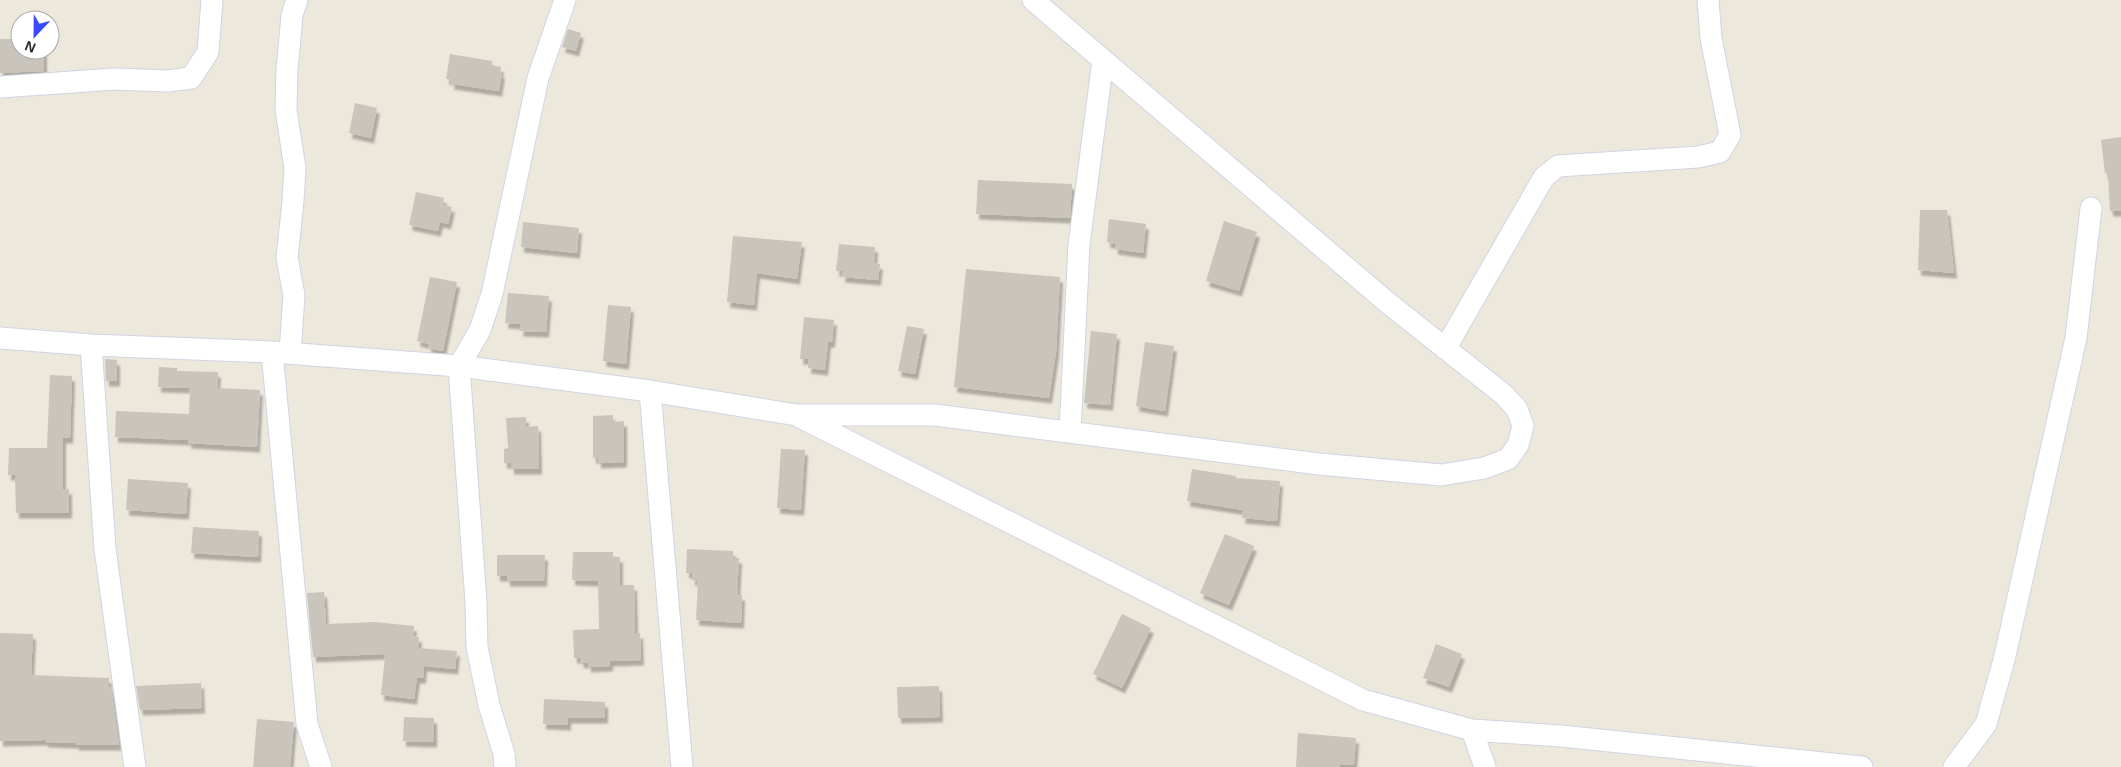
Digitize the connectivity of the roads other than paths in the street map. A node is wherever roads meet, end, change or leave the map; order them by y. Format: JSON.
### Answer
{"nodes":[{"id":1,"x":212,"y":0,"type":"edge"},
{"id":2,"x":297,"y":0,"type":"edge"},
{"id":3,"x":565,"y":0,"type":"edge"},
{"id":4,"x":1033,"y":0,"type":"edge"},
{"id":5,"x":1708,"y":0,"type":"edge"},
{"id":6,"x":1103,"y":60,"type":"junction"},
{"id":7,"x":0,"y":87,"type":"edge"},
{"id":8,"x":2091,"y":208,"type":"dead end"},
{"id":9,"x":0,"y":338,"type":"edge"},
{"id":10,"x":91,"y":345,"type":"junction"},
{"id":11,"x":1444,"y":348,"type":"junction"},
{"id":12,"x":281,"y":353,"type":"junction"},
{"id":13,"x":459,"y":366,"type":"junction"},
{"id":14,"x":650,"y":391,"type":"junction"},
{"id":15,"x":796,"y":415,"type":"junction"},
{"id":16,"x":1070,"y":432,"type":"junction"},
{"id":17,"x":1472,"y":730,"type":"junction"},
{"id":18,"x":1693,"y":758,"type":"edge"},
{"id":19,"x":134,"y":767,"type":"edge"},
{"id":20,"x":321,"y":767,"type":"edge"},
{"id":21,"x":505,"y":767,"type":"edge"},
{"id":22,"x":682,"y":767,"type":"edge"},
{"id":23,"x":1485,"y":767,"type":"edge"},
{"id":24,"x":1862,"y":767,"type":"edge"},
{"id":25,"x":1954,"y":767,"type":"edge"}],
"edges":[{"from":1,"to":7,"type":"street"},
{"from":2,"to":12,"type":"street"},
{"from":3,"to":13,"type":"street"},
{"from":4,"to":6,"type":"street"},
{"from":5,"to":11,"type":"street"},
{"from":6,"to":11,"type":"street"},
{"from":6,"to":16,"type":"street"},
{"from":8,"to":25,"type":"street"},
{"from":9,"to":10,"type":"street"},
{"from":10,"to":12,"type":"street"},
{"from":10,"to":19,"type":"street"},
{"from":11,"to":16,"type":"street"},
{"from":12,"to":13,"type":"street"},
{"from":12,"to":20,"type":"street"},
{"from":13,"to":14,"type":"street"},
{"from":13,"to":21,"type":"street"},
{"from":14,"to":15,"type":"street"},
{"from":14,"to":22,"type":"street"},
{"from":15,"to":16,"type":"street"},
{"from":15,"to":17,"type":"street"},
{"from":17,"to":18,"type":"street"},
{"from":17,"to":23,"type":"street"},
{"from":18,"to":24,"type":"street"}]}
